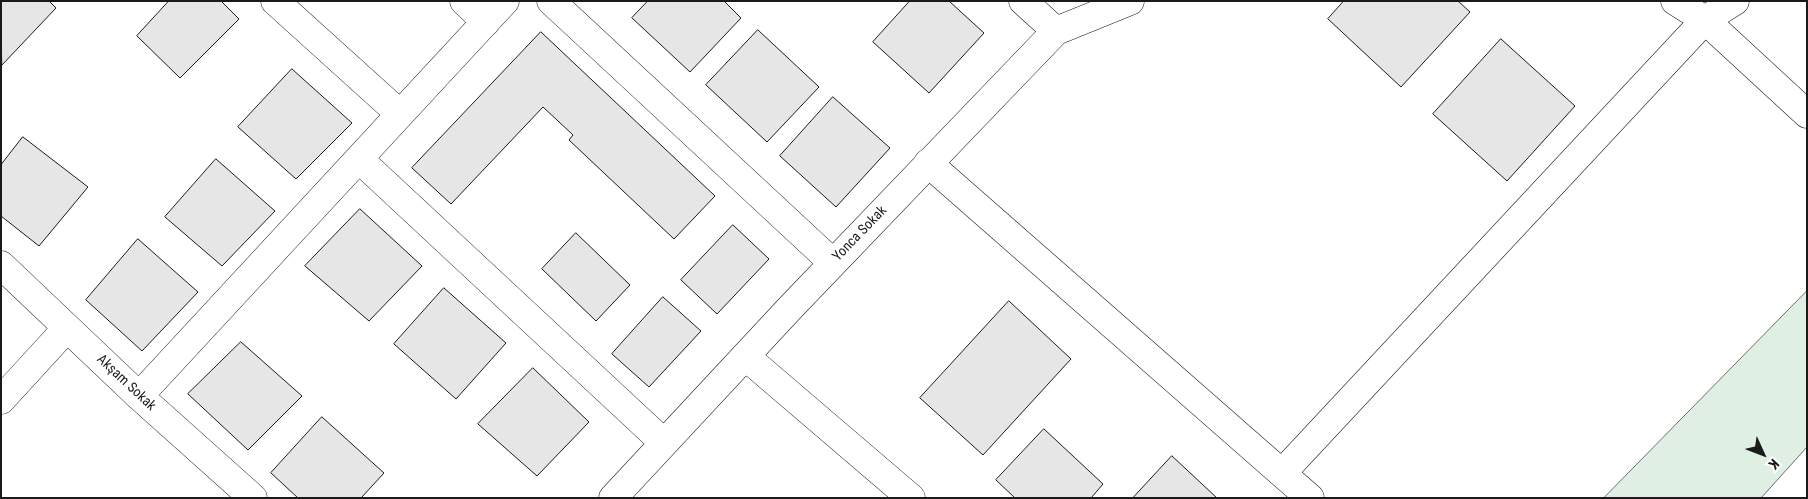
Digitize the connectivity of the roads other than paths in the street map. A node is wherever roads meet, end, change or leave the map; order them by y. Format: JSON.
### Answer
{"nodes":[{"id":1,"x":275,"y":1,"type":"edge"},
{"id":2,"x":464,"y":1,"type":"edge"},
{"id":3,"x":505,"y":1,"type":"edge"},
{"id":4,"x":551,"y":1,"type":"edge"},
{"id":5,"x":1023,"y":1,"type":"edge"},
{"id":6,"x":1130,"y":1,"type":"edge"},
{"id":7,"x":1675,"y":1,"type":"edge"},
{"id":8,"x":1735,"y":1,"type":"edge"},
{"id":9,"x":1699,"y":11,"type":"edge"},
{"id":10,"x":486,"y":22,"type":"junction"},
{"id":11,"x":1056,"y":31,"type":"junction"},
{"id":12,"x":400,"y":114,"type":"junction"},
{"id":13,"x":1807,"y":114,"type":"edge"},
{"id":14,"x":359,"y":159,"type":"junction"},
{"id":15,"x":928,"y":163,"type":"junction"},
{"id":16,"x":833,"y":263,"type":"junction"},
{"id":17,"x":1,"y":265,"type":"edge"},
{"id":18,"x":67,"y":328,"type":"junction"},
{"id":19,"x":745,"y":356,"type":"junction"},
{"id":20,"x":139,"y":396,"type":"junction"},
{"id":21,"x":1,"y":400,"type":"edge"},
{"id":22,"x":663,"y":442,"type":"junction"},
{"id":23,"x":1282,"y":473,"type":"junction"},
{"id":24,"x":253,"y":498,"type":"edge"},
{"id":25,"x":613,"y":498,"type":"edge"},
{"id":26,"x":910,"y":498,"type":"edge"},
{"id":27,"x":1310,"y":498,"type":"edge"}],
"edges":[{"from":1,"to":12,"type":"street"},
{"from":2,"to":10,"type":"street"},
{"from":3,"to":10,"type":"street"},
{"from":4,"to":16,"type":"street"},
{"from":5,"to":11,"type":"street"},
{"from":6,"to":11,"type":"street","name":"Yonca Sokak"},
{"from":7,"to":9,"type":"street"},
{"from":8,"to":9,"type":"street"},
{"from":9,"to":13,"type":"street"},
{"from":9,"to":23,"type":"street"},
{"from":10,"to":12,"type":"street"},
{"from":11,"to":15,"type":"street","name":"Yonca Sokak"},
{"from":12,"to":14,"type":"street"},
{"from":14,"to":20,"type":"street"},
{"from":14,"to":22,"type":"street"},
{"from":15,"to":16,"type":"street","name":"Yonca Sokak"},
{"from":15,"to":23,"type":"street"},
{"from":16,"to":19,"type":"street","name":"Yonca Sokak"},
{"from":17,"to":18,"type":"street","name":"Akşam Sokak"},
{"from":18,"to":20,"type":"street","name":"Akşam Sokak"},
{"from":18,"to":21,"type":"street"},
{"from":19,"to":22,"type":"street","name":"Yonca Sokak"},
{"from":19,"to":26,"type":"street"},
{"from":20,"to":24,"type":"street","name":"Akşam Sokak"},
{"from":22,"to":25,"type":"street","name":"Yonca Sokak"},
{"from":23,"to":27,"type":"street"}]}
